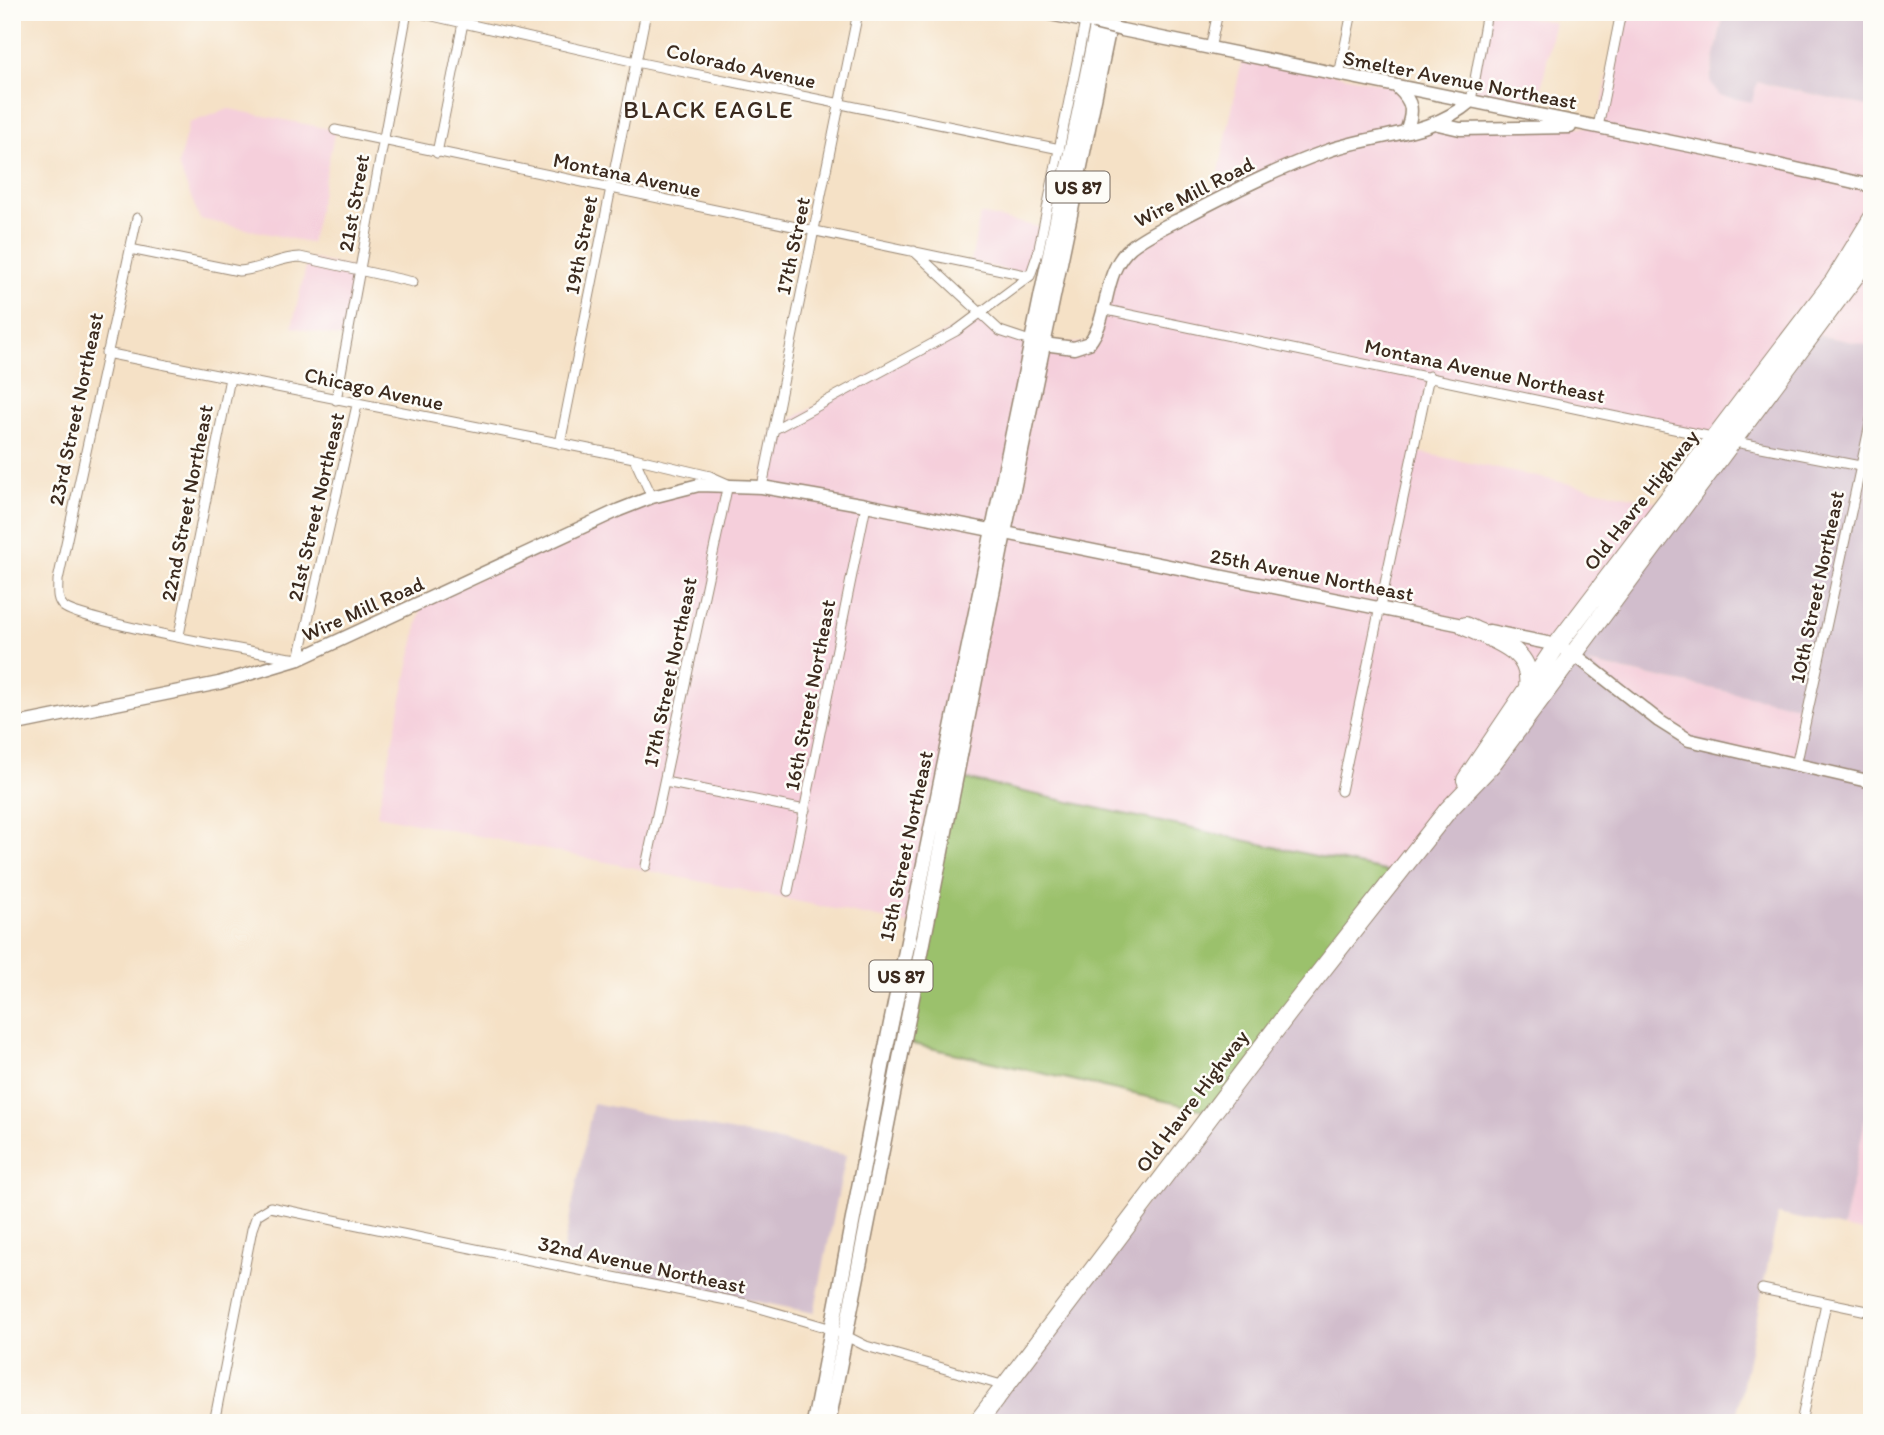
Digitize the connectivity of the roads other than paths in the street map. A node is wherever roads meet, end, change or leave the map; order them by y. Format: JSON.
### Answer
{"nodes":[{"id":1,"x":407,"y":12,"type":"edge"},
{"id":2,"x":415,"y":12,"type":"edge"},
{"id":3,"x":646,"y":12,"type":"edge"},
{"id":4,"x":858,"y":12,"type":"edge"},
{"id":5,"x":1040,"y":12,"type":"edge"},
{"id":6,"x":1112,"y":12,"type":"edge"},
{"id":7,"x":1217,"y":12,"type":"edge"},
{"id":8,"x":1352,"y":12,"type":"edge"},
{"id":9,"x":1487,"y":12,"type":"edge"},
{"id":10,"x":1621,"y":12,"type":"edge"},
{"id":11,"x":1092,"y":17,"type":"edge"},
{"id":12,"x":463,"y":23,"type":"junction"},
{"id":13,"x":1210,"y":49,"type":"junction"},
{"id":14,"x":636,"y":62,"type":"junction"},
{"id":15,"x":1339,"y":75,"type":"junction"},
{"id":16,"x":1398,"y":88,"type":"junction"},
{"id":17,"x":1471,"y":101,"type":"junction"},
{"id":18,"x":839,"y":104,"type":"junction"},
{"id":19,"x":1438,"y":124,"type":"junction"},
{"id":20,"x":1598,"y":127,"type":"junction"},
{"id":21,"x":335,"y":130,"type":"dead end"},
{"id":22,"x":1406,"y":131,"type":"junction"},
{"id":23,"x":383,"y":139,"type":"junction"},
{"id":24,"x":1060,"y":149,"type":"junction"},
{"id":25,"x":437,"y":153,"type":"junction"},
{"id":26,"x":1872,"y":186,"type":"edge"},
{"id":27,"x":610,"y":190,"type":"junction"},
{"id":28,"x":137,"y":218,"type":"dead end"},
{"id":29,"x":1872,"y":219,"type":"edge"},
{"id":30,"x":814,"y":231,"type":"junction"},
{"id":31,"x":130,"y":249,"type":"junction"},
{"id":32,"x":913,"y":249,"type":"junction"},
{"id":33,"x":1872,"y":253,"type":"edge"},
{"id":34,"x":360,"y":270,"type":"junction"},
{"id":35,"x":1030,"y":276,"type":"junction"},
{"id":36,"x":413,"y":282,"type":"dead end"},
{"id":37,"x":1102,"y":309,"type":"junction"},
{"id":38,"x":979,"y":314,"type":"junction"},
{"id":39,"x":1039,"y":343,"type":"junction"},
{"id":40,"x":106,"y":352,"type":"junction"},
{"id":41,"x":1429,"y":376,"type":"junction"},
{"id":42,"x":230,"y":378,"type":"junction"},
{"id":43,"x":336,"y":400,"type":"junction"},
{"id":44,"x":357,"y":405,"type":"junction"},
{"id":45,"x":1872,"y":415,"type":"edge"},
{"id":46,"x":773,"y":430,"type":"junction"},
{"id":47,"x":1725,"y":440,"type":"junction"},
{"id":48,"x":560,"y":444,"type":"junction"},
{"id":49,"x":634,"y":458,"type":"junction"},
{"id":50,"x":1860,"y":466,"type":"junction"},
{"id":51,"x":721,"y":484,"type":"junction"},
{"id":52,"x":762,"y":487,"type":"junction"},
{"id":53,"x":652,"y":497,"type":"junction"},
{"id":54,"x":866,"y":505,"type":"junction"},
{"id":55,"x":999,"y":532,"type":"junction"},
{"id":56,"x":1381,"y":608,"type":"junction"},
{"id":57,"x":1465,"y":626,"type":"junction"},
{"id":58,"x":179,"y":635,"type":"junction"},
{"id":59,"x":1557,"y":645,"type":"junction"},
{"id":60,"x":1574,"y":654,"type":"junction"},
{"id":61,"x":299,"y":659,"type":"junction"},
{"id":62,"x":1528,"y":687,"type":"junction"},
{"id":63,"x":12,"y":725,"type":"edge"},
{"id":64,"x":1796,"y":766,"type":"junction"},
{"id":65,"x":665,"y":782,"type":"junction"},
{"id":66,"x":1872,"y":782,"type":"edge"},
{"id":67,"x":1341,"y":791,"type":"dead end"},
{"id":68,"x":805,"y":810,"type":"junction"},
{"id":69,"x":1448,"y":810,"type":"junction"},
{"id":70,"x":646,"y":866,"type":"dead end"},
{"id":71,"x":788,"y":891,"type":"dead end"},
{"id":72,"x":1762,"y":1289,"type":"dead end"},
{"id":73,"x":1826,"y":1303,"type":"junction"},
{"id":74,"x":1872,"y":1312,"type":"edge"},
{"id":75,"x":839,"y":1332,"type":"junction"},
{"id":76,"x":1007,"y":1386,"type":"junction"},
{"id":77,"x":1801,"y":1421,"type":"edge"},
{"id":78,"x":214,"y":1423,"type":"edge"},
{"id":79,"x":814,"y":1423,"type":"edge"},
{"id":80,"x":828,"y":1423,"type":"edge"},
{"id":81,"x":977,"y":1423,"type":"edge"},
{"id":82,"x":1815,"y":1423,"type":"edge"}],
"edges":[{"from":1,"to":23,"type":"street","name":"21st Street"},
{"from":2,"to":12,"type":"street","name":"Colorado Avenue"},
{"from":3,"to":14,"type":"street","name":"19th Street"},
{"from":4,"to":18,"type":"street","name":"17th Street"},
{"from":5,"to":11,"type":"street","name":"Smelter Avenue Northeast"},
{"from":6,"to":39,"type":"main road","number":"US 87"},
{"from":7,"to":13,"type":"street"},
{"from":8,"to":15,"type":"street"},
{"from":9,"to":17,"type":"street"},
{"from":10,"to":20,"type":"street"},
{"from":11,"to":13,"type":"street","name":"Smelter Avenue Northeast","bridge":true},
{"from":11,"to":24,"type":"street"},
{"from":11,"to":39,"type":"main road","number":"US 87"},
{"from":12,"to":14,"type":"street","name":"Colorado Avenue"},
{"from":12,"to":25,"type":"street"},
{"from":13,"to":15,"type":"street","name":"Smelter Avenue Northeast"},
{"from":14,"to":18,"type":"street","name":"Colorado Avenue"},
{"from":14,"to":27,"type":"street","name":"19th Street"},
{"from":15,"to":16,"type":"street","name":"Smelter Avenue Northeast"},
{"from":16,"to":17,"type":"street","name":"Smelter Avenue Northeast"},
{"from":16,"to":22,"type":"street"},
{"from":17,"to":19,"type":"street","name":"Wire Mill Road"},
{"from":17,"to":20,"type":"street","name":"Smelter Avenue Northeast"},
{"from":18,"to":24,"type":"street","name":"Colorado Avenue"},
{"from":18,"to":30,"type":"street","name":"17th Street"},
{"from":19,"to":20,"type":"street"},
{"from":19,"to":22,"type":"street","name":"Wire Mill Road"},
{"from":20,"to":26,"type":"street","name":"Smelter Avenue Northeast"},
{"from":21,"to":23,"type":"street","name":"Montana Avenue"},
{"from":22,"to":37,"type":"street","name":"Wire Mill Road"},
{"from":23,"to":25,"type":"street","name":"Montana Avenue"},
{"from":23,"to":34,"type":"street","name":"21st Street"},
{"from":24,"to":35,"type":"street"},
{"from":25,"to":27,"type":"street","name":"Montana Avenue"},
{"from":27,"to":30,"type":"street","name":"Montana Avenue"},
{"from":27,"to":48,"type":"street","name":"19th Street"},
{"from":28,"to":31,"type":"street","name":"23rd Street Northeast"},
{"from":29,"to":47,"type":"highway","name":"Old Havre Highway"},
{"from":30,"to":32,"type":"street","name":"Montana Avenue"},
{"from":30,"to":46,"type":"street","name":"17th Street"},
{"from":31,"to":34,"type":"street"},
{"from":31,"to":40,"type":"street","name":"23rd Street Northeast"},
{"from":32,"to":35,"type":"street","name":"Montana Avenue"},
{"from":32,"to":38,"type":"street"},
{"from":33,"to":47,"type":"highway","name":"Old Havre Highway"},
{"from":34,"to":36,"type":"street"},
{"from":34,"to":43,"type":"street","name":"21st Street"},
{"from":35,"to":38,"type":"street"},
{"from":37,"to":39,"type":"street","name":"Wire Mill Road"},
{"from":37,"to":41,"type":"street","name":"Montana Avenue Northeast"},
{"from":38,"to":39,"type":"street","name":"Wire Mill Road"},
{"from":38,"to":46,"type":"street"},
{"from":39,"to":55,"type":"main road","name":"15th Street Northeast","number":"US 87"},
{"from":40,"to":42,"type":"street","name":"Chicago Avenue"},
{"from":40,"to":58,"type":"street","name":"23rd Street Northeast"},
{"from":41,"to":47,"type":"street","name":"Montana Avenue Northeast"},
{"from":41,"to":56,"type":"street"},
{"from":42,"to":43,"type":"street","name":"Chicago Avenue"},
{"from":42,"to":58,"type":"street","name":"22nd Street Northeast"},
{"from":43,"to":44,"type":"street","name":"Chicago Avenue"},
{"from":44,"to":48,"type":"street","name":"Chicago Avenue"},
{"from":44,"to":61,"type":"street","name":"21st Street Northeast"},
{"from":45,"to":50,"type":"street","name":"10th Street Northeast"},
{"from":46,"to":52,"type":"street","name":"17th Street"},
{"from":47,"to":50,"type":"street","name":"Montana Avenue Northeast"},
{"from":47,"to":59,"type":"highway","name":"Old Havre Highway"},
{"from":47,"to":60,"type":"highway","name":"Old Havre Highway"},
{"from":48,"to":49,"type":"street","name":"Chicago Avenue"},
{"from":49,"to":51,"type":"street","name":"Chicago Avenue"},
{"from":49,"to":53,"type":"street"},
{"from":50,"to":64,"type":"street","name":"10th Street Northeast"},
{"from":51,"to":52,"type":"street","name":"25th Avenue Northeast"},
{"from":51,"to":53,"type":"street","name":"Wire Mill Road"},
{"from":51,"to":65,"type":"street","name":"17th Street Northeast"},
{"from":52,"to":54,"type":"street","name":"25th Avenue Northeast"},
{"from":53,"to":61,"type":"street","name":"Wire Mill Road"},
{"from":54,"to":55,"type":"street","name":"25th Avenue Northeast"},
{"from":54,"to":68,"type":"street","name":"16th Street Northeast"},
{"from":55,"to":56,"type":"street","name":"25th Avenue Northeast"},
{"from":55,"to":75,"type":"main road","name":"15th Street Northeast","number":"US 87"},
{"from":56,"to":57,"type":"street","name":"25th Avenue Northeast"},
{"from":56,"to":67,"type":"street"},
{"from":57,"to":59,"type":"street","name":"25th Avenue Northeast"},
{"from":57,"to":62,"type":"highway"},
{"from":58,"to":61,"type":"street"},
{"from":59,"to":60,"type":"street","name":"25th Avenue Northeast"},
{"from":59,"to":62,"type":"highway","name":"Old Havre Highway"},
{"from":60,"to":64,"type":"street","name":"25th Avenue Northeast"},
{"from":60,"to":69,"type":"highway","name":"Old Havre Highway"},
{"from":61,"to":63,"type":"street","name":"Wire Mill Road"},
{"from":62,"to":69,"type":"highway","name":"Old Havre Highway"},
{"from":64,"to":66,"type":"street","name":"25th Avenue Northeast"},
{"from":65,"to":68,"type":"street"},
{"from":65,"to":70,"type":"street","name":"17th Street Northeast"},
{"from":68,"to":71,"type":"street","name":"16th Street Northeast"},
{"from":69,"to":76,"type":"highway","name":"Old Havre Highway"},
{"from":72,"to":73,"type":"street"},
{"from":73,"to":74,"type":"street"},
{"from":73,"to":77,"type":"street"},
{"from":75,"to":76,"type":"street","name":"32nd Avenue Northeast"},
{"from":75,"to":78,"type":"street","name":"32nd Avenue Northeast"},
{"from":75,"to":79,"type":"main road","name":"15th Street Northeast","number":"US 87"},
{"from":75,"to":80,"type":"main road","name":"15th Street Northeast","number":"US 87"},
{"from":76,"to":81,"type":"highway","name":"Old Havre Highway"},
{"from":77,"to":82,"type":"street"}]}
